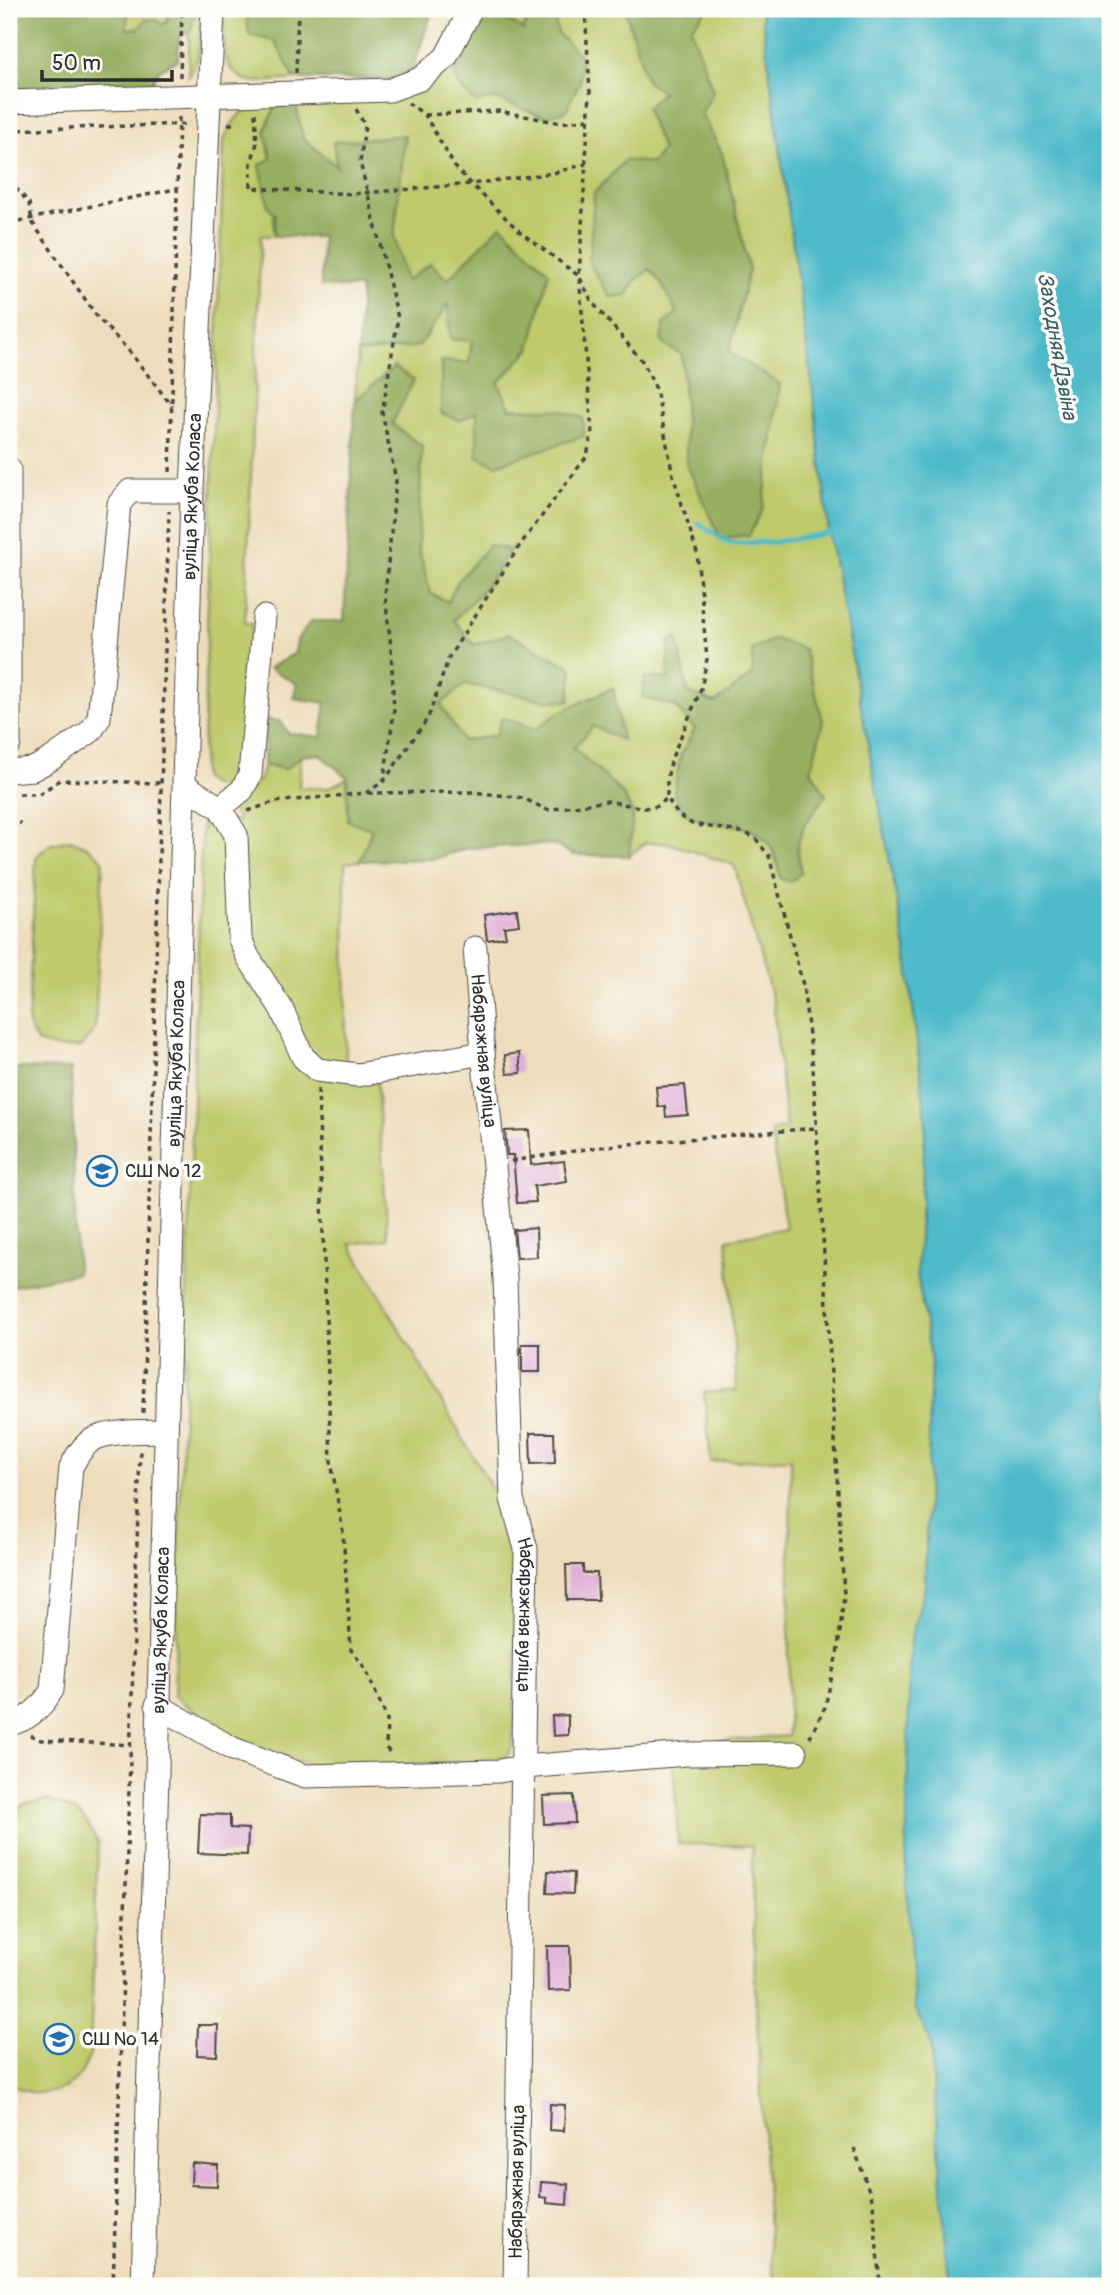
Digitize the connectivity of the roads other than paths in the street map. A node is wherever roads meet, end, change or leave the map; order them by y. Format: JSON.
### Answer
{"nodes":[{"id":1,"x":213,"y":9,"type":"edge"},
{"id":2,"x":471,"y":9,"type":"edge"},
{"id":3,"x":211,"y":94,"type":"junction"},
{"id":4,"x":9,"y":102,"type":"edge"},
{"id":5,"x":9,"y":469,"type":"edge"},
{"id":6,"x":192,"y":491,"type":"junction"},
{"id":7,"x":264,"y":617,"type":"dead end"},
{"id":8,"x":9,"y":744,"type":"edge"},
{"id":9,"x":9,"y":771,"type":"edge"},
{"id":10,"x":186,"y":786,"type":"junction"},
{"id":11,"x":224,"y":813,"type":"junction"},
{"id":12,"x":475,"y":948,"type":"dead end"},
{"id":13,"x":483,"y":1052,"type":"junction"},
{"id":14,"x":166,"y":1432,"type":"junction"},
{"id":15,"x":157,"y":1705,"type":"junction"},
{"id":16,"x":9,"y":1724,"type":"edge"},
{"id":17,"x":801,"y":1747,"type":"road end"},
{"id":18,"x":523,"y":1767,"type":"junction"},
{"id":19,"x":143,"y":2286,"type":"edge"},
{"id":20,"x":515,"y":2286,"type":"edge"}],
"edges":[{"from":1,"to":3,"type":"street","name":"вуліца Якуба Коласа"},
{"from":2,"to":3,"type":"street"},
{"from":3,"to":4,"type":"street"},
{"from":3,"to":6,"type":"street","name":"вуліца Якуба Коласа"},
{"from":5,"to":8,"type":"street"},
{"from":6,"to":9,"type":"street"},
{"from":6,"to":10,"type":"street","name":"вуліца Якуба Коласа"},
{"from":7,"to":11,"type":"street"},
{"from":10,"to":11,"type":"street"},
{"from":10,"to":14,"type":"street","name":"вуліца Якуба Коласа"},
{"from":11,"to":13,"type":"street"},
{"from":12,"to":13,"type":"street","name":"Набярэжная вуліца"},
{"from":13,"to":18,"type":"street","name":"Набярэжная вуліца"},
{"from":14,"to":15,"type":"street","name":"вуліца Якуба Коласа"},
{"from":14,"to":16,"type":"street"},
{"from":15,"to":18,"type":"street"},
{"from":15,"to":19,"type":"street","name":"вуліца Якуба Коласа"},
{"from":17,"to":18,"type":"street"},
{"from":18,"to":20,"type":"street","name":"Набярэжная вуліца"}]}
